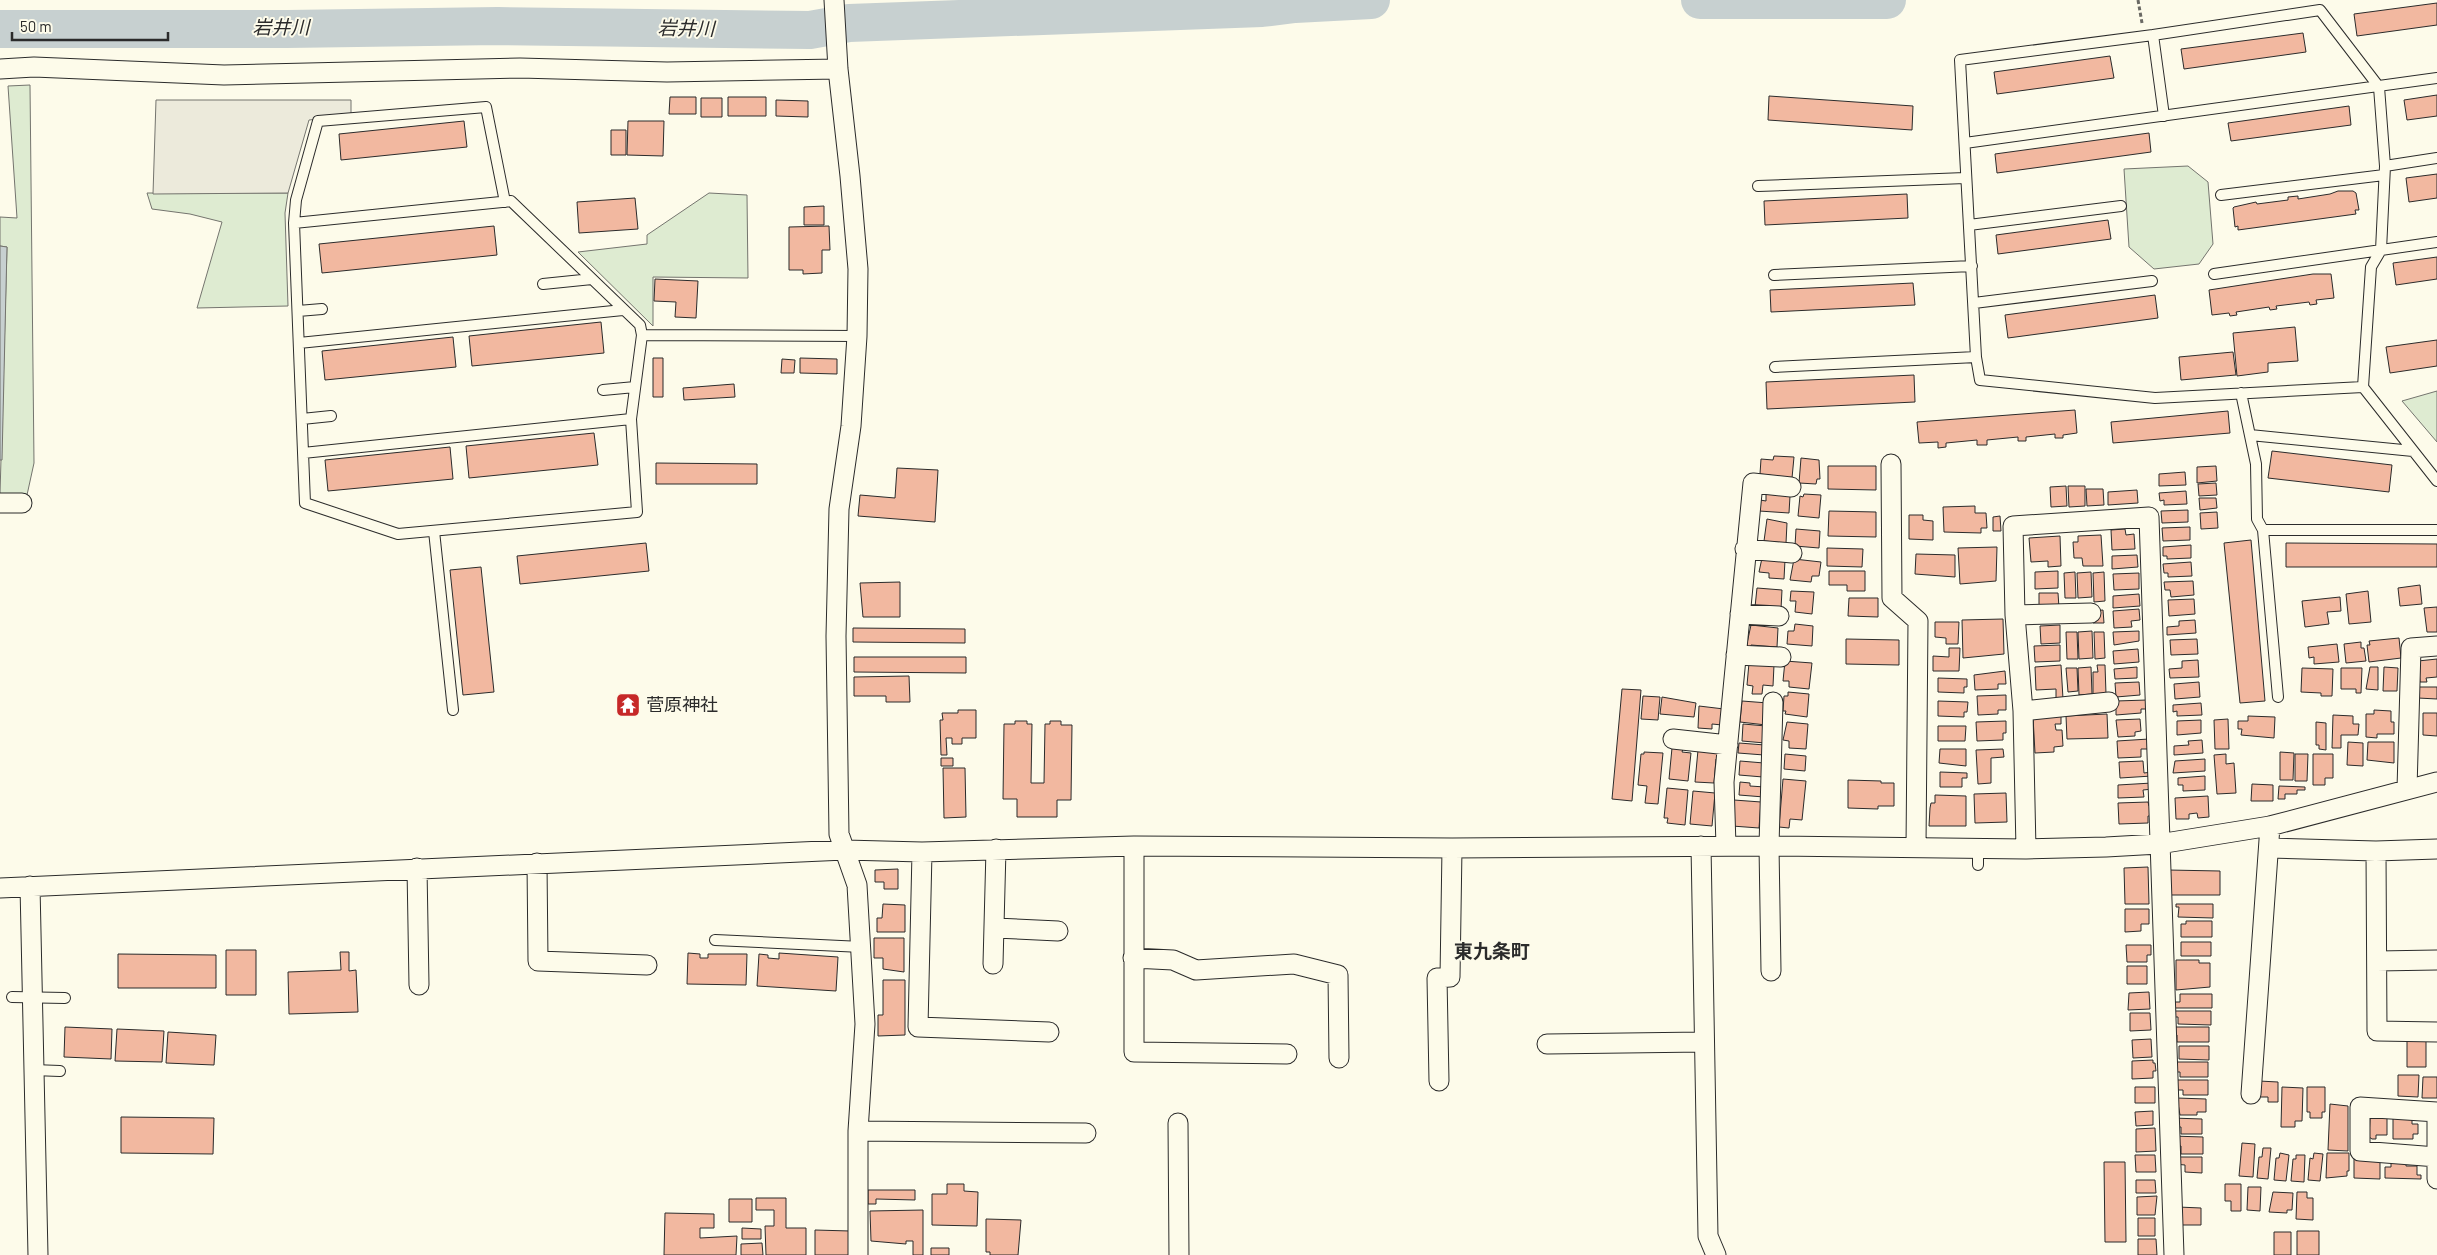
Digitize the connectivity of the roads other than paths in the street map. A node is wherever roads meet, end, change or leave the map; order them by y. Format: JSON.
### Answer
{"nodes":[{"id":1,"x":834,"y":0,"type":"edge"},
{"id":2,"x":2153,"y":35,"type":"junction"},
{"id":3,"x":838,"y":63,"type":"junction"},
{"id":4,"x":0,"y":69,"type":"edge"},
{"id":5,"x":2437,"y":78,"type":"edge"},
{"id":6,"x":2379,"y":87,"type":"junction"},
{"id":7,"x":2164,"y":116,"type":"junction"},
{"id":8,"x":1965,"y":143,"type":"junction"},
{"id":9,"x":2437,"y":158,"type":"edge"},
{"id":10,"x":2385,"y":170,"type":"junction"},
{"id":11,"x":1965,"y":178,"type":"junction"},
{"id":12,"x":1758,"y":186,"type":"dead end"},
{"id":13,"x":2221,"y":196,"type":"dead end"},
{"id":14,"x":505,"y":202,"type":"junction"},
{"id":15,"x":2121,"y":206,"type":"dead end"},
{"id":16,"x":294,"y":223,"type":"junction"},
{"id":17,"x":1969,"y":225,"type":"junction"},
{"id":18,"x":2437,"y":242,"type":"edge"},
{"id":19,"x":2381,"y":250,"type":"junction"},
{"id":20,"x":1972,"y":266,"type":"junction"},
{"id":21,"x":2214,"y":274,"type":"dead end"},
{"id":22,"x":1774,"y":275,"type":"dead end"},
{"id":23,"x":592,"y":279,"type":"junction"},
{"id":24,"x":2152,"y":281,"type":"dead end"},
{"id":25,"x":543,"y":284,"type":"dead end"},
{"id":26,"x":1974,"y":303,"type":"junction"},
{"id":27,"x":322,"y":309,"type":"dead end"},
{"id":28,"x":623,"y":310,"type":"junction"},
{"id":29,"x":298,"y":311,"type":"junction"},
{"id":30,"x":642,"y":335,"type":"junction"},
{"id":31,"x":857,"y":336,"type":"junction"},
{"id":32,"x":299,"y":343,"type":"junction"},
{"id":33,"x":1976,"y":358,"type":"junction"},
{"id":34,"x":1775,"y":366,"type":"dead end"},
{"id":35,"x":635,"y":387,"type":"junction"},
{"id":36,"x":2363,"y":387,"type":"junction"},
{"id":37,"x":603,"y":390,"type":"dead end"},
{"id":38,"x":2241,"y":393,"type":"junction"},
{"id":39,"x":331,"y":416,"type":"dead end"},
{"id":40,"x":302,"y":419,"type":"junction"},
{"id":41,"x":631,"y":419,"type":"junction"},
{"id":42,"x":2250,"y":435,"type":"junction"},
{"id":43,"x":2413,"y":451,"type":"junction"},
{"id":44,"x":304,"y":453,"type":"junction"},
{"id":45,"x":1891,"y":464,"type":"dead end"},
{"id":46,"x":2437,"y":482,"type":"edge"},
{"id":47,"x":1791,"y":488,"type":"dead end"},
{"id":48,"x":0,"y":503,"type":"edge"},
{"id":49,"x":22,"y":504,"type":"dead end"},
{"id":50,"x":2263,"y":530,"type":"junction"},
{"id":51,"x":2437,"y":530,"type":"edge"},
{"id":52,"x":434,"y":531,"type":"junction"},
{"id":53,"x":1745,"y":549,"type":"junction"},
{"id":54,"x":1792,"y":553,"type":"dead end"},
{"id":55,"x":2091,"y":613,"type":"dead end"},
{"id":56,"x":1740,"y":614,"type":"junction"},
{"id":57,"x":2015,"y":615,"type":"junction"},
{"id":58,"x":1779,"y":616,"type":"dead end"},
{"id":59,"x":2437,"y":646,"type":"edge"},
{"id":60,"x":1736,"y":655,"type":"junction"},
{"id":61,"x":1781,"y":658,"type":"dead end"},
{"id":62,"x":2278,"y":697,"type":"dead end"},
{"id":63,"x":1773,"y":702,"type":"dead end"},
{"id":64,"x":2109,"y":702,"type":"dead end"},
{"id":65,"x":453,"y":710,"type":"dead end"},
{"id":66,"x":2022,"y":711,"type":"junction"},
{"id":67,"x":1673,"y":739,"type":"dead end"},
{"id":68,"x":1728,"y":745,"type":"junction"},
{"id":69,"x":2437,"y":782,"type":"edge"},
{"id":70,"x":2407,"y":789,"type":"junction"},
{"id":71,"x":2270,"y":826,"type":"junction"},
{"id":72,"x":2159,"y":844,"type":"junction"},
{"id":73,"x":1134,"y":846,"type":"junction"},
{"id":74,"x":1700,"y":846,"type":"junction"},
{"id":75,"x":1726,"y":846,"type":"junction"},
{"id":76,"x":1769,"y":846,"type":"junction"},
{"id":77,"x":1916,"y":847,"type":"junction"},
{"id":78,"x":1452,"y":848,"type":"junction"},
{"id":79,"x":2269,"y":848,"type":"junction"},
{"id":80,"x":996,"y":849,"type":"junction"},
{"id":81,"x":2026,"y":849,"type":"junction"},
{"id":82,"x":2437,"y":849,"type":"edge"},
{"id":83,"x":846,"y":850,"type":"junction"},
{"id":84,"x":2376,"y":851,"type":"junction"},
{"id":85,"x":922,"y":852,"type":"junction"},
{"id":86,"x":537,"y":863,"type":"junction"},
{"id":87,"x":417,"y":868,"type":"junction"},
{"id":88,"x":30,"y":886,"type":"junction"},
{"id":89,"x":0,"y":888,"type":"edge"},
{"id":90,"x":995,"y":928,"type":"junction"},
{"id":91,"x":1058,"y":931,"type":"dead end"},
{"id":92,"x":715,"y":940,"type":"dead end"},
{"id":93,"x":862,"y":947,"type":"junction"},
{"id":94,"x":1133,"y":958,"type":"junction"},
{"id":95,"x":2437,"y":960,"type":"edge"},
{"id":96,"x":2377,"y":961,"type":"junction"},
{"id":97,"x":993,"y":964,"type":"dead end"},
{"id":98,"x":647,"y":966,"type":"dead end"},
{"id":99,"x":1772,"y":971,"type":"dead end"},
{"id":100,"x":419,"y":985,"type":"dead end"},
{"id":101,"x":12,"y":997,"type":"dead end"},
{"id":102,"x":32,"y":997,"type":"junction"},
{"id":103,"x":65,"y":998,"type":"dead end"},
{"id":104,"x":1049,"y":1032,"type":"dead end"},
{"id":105,"x":2437,"y":1032,"type":"edge"},
{"id":106,"x":1702,"y":1042,"type":"junction"},
{"id":107,"x":1547,"y":1044,"type":"dead end"},
{"id":108,"x":1287,"y":1054,"type":"dead end"},
{"id":109,"x":1339,"y":1058,"type":"dead end"},
{"id":110,"x":33,"y":1070,"type":"junction"},
{"id":111,"x":60,"y":1071,"type":"dead end"},
{"id":112,"x":1439,"y":1081,"type":"dead end"},
{"id":113,"x":2251,"y":1094,"type":"dead end"},
{"id":114,"x":2437,"y":1112,"type":"edge"},
{"id":115,"x":1178,"y":1123,"type":"dead end"},
{"id":116,"x":858,"y":1130,"type":"junction"},
{"id":117,"x":1086,"y":1133,"type":"dead end"},
{"id":118,"x":2437,"y":1157,"type":"edge"},
{"id":119,"x":2437,"y":1179,"type":"edge"},
{"id":120,"x":38,"y":1255,"type":"edge"},
{"id":121,"x":858,"y":1255,"type":"edge"},
{"id":122,"x":1178,"y":1255,"type":"edge"},
{"id":123,"x":1716,"y":1255,"type":"edge"},
{"id":124,"x":2174,"y":1255,"type":"edge"}],
"edges":[{"from":1,"to":3,"type":"street"},
{"from":2,"to":6,"type":"lane"},
{"from":2,"to":7,"type":"lane"},
{"from":2,"to":8,"type":"lane"},
{"from":3,"to":4,"type":"street"},
{"from":3,"to":31,"type":"street"},
{"from":5,"to":6,"type":"lane"},
{"from":6,"to":7,"type":"lane"},
{"from":6,"to":10,"type":"lane"},
{"from":7,"to":8,"type":"lane"},
{"from":8,"to":11,"type":"lane"},
{"from":9,"to":10,"type":"lane"},
{"from":10,"to":13,"type":"lane"},
{"from":10,"to":19,"type":"lane"},
{"from":11,"to":12,"type":"lane"},
{"from":11,"to":17,"type":"lane"},
{"from":14,"to":16,"type":"lane"},
{"from":14,"to":16,"type":"lane"},
{"from":14,"to":23,"type":"lane"},
{"from":15,"to":17,"type":"lane"},
{"from":16,"to":29,"type":"lane"},
{"from":17,"to":20,"type":"lane"},
{"from":18,"to":19,"type":"lane"},
{"from":19,"to":21,"type":"lane"},
{"from":19,"to":36,"type":"lane"},
{"from":20,"to":22,"type":"lane"},
{"from":20,"to":26,"type":"lane"},
{"from":23,"to":25,"type":"lane"},
{"from":23,"to":28,"type":"lane"},
{"from":24,"to":26,"type":"lane"},
{"from":26,"to":33,"type":"lane"},
{"from":27,"to":29,"type":"lane"},
{"from":28,"to":30,"type":"lane"},
{"from":28,"to":32,"type":"lane"},
{"from":29,"to":32,"type":"lane"},
{"from":30,"to":31,"type":"lane"},
{"from":30,"to":35,"type":"lane"},
{"from":31,"to":83,"type":"street"},
{"from":32,"to":40,"type":"lane"},
{"from":33,"to":34,"type":"lane"},
{"from":33,"to":38,"type":"lane"},
{"from":35,"to":37,"type":"lane"},
{"from":35,"to":41,"type":"lane"},
{"from":36,"to":38,"type":"lane"},
{"from":36,"to":43,"type":"lane"},
{"from":38,"to":42,"type":"lane"},
{"from":39,"to":40,"type":"lane"},
{"from":40,"to":44,"type":"lane"},
{"from":41,"to":44,"type":"lane"},
{"from":41,"to":52,"type":"lane"},
{"from":42,"to":43,"type":"lane"},
{"from":42,"to":50,"type":"lane"},
{"from":43,"to":46,"type":"lane"},
{"from":44,"to":52,"type":"lane"},
{"from":45,"to":77,"type":"street"},
{"from":47,"to":53,"type":"street"},
{"from":48,"to":49,"type":"street"},
{"from":50,"to":51,"type":"lane"},
{"from":50,"to":62,"type":"lane"},
{"from":52,"to":65,"type":"lane"},
{"from":53,"to":54,"type":"street"},
{"from":53,"to":56,"type":"street"},
{"from":55,"to":57,"type":"street"},
{"from":56,"to":58,"type":"street"},
{"from":56,"to":60,"type":"street"},
{"from":57,"to":66,"type":"street"},
{"from":57,"to":72,"type":"street"},
{"from":59,"to":70,"type":"street"},
{"from":60,"to":61,"type":"street"},
{"from":60,"to":68,"type":"street"},
{"from":63,"to":76,"type":"street"},
{"from":64,"to":66,"type":"street"},
{"from":66,"to":81,"type":"street"},
{"from":67,"to":68,"type":"street"},
{"from":68,"to":75,"type":"street"},
{"from":69,"to":70,"type":"street"},
{"from":70,"to":71,"type":"street"},
{"from":71,"to":72,"type":"street"},
{"from":71,"to":79,"type":"street"},
{"from":72,"to":81,"type":"street"},
{"from":72,"to":124,"type":"street"},
{"from":73,"to":78,"type":"street"},
{"from":73,"to":80,"type":"street"},
{"from":73,"to":94,"type":"street"},
{"from":74,"to":75,"type":"street"},
{"from":74,"to":78,"type":"street"},
{"from":74,"to":106,"type":"street"},
{"from":75,"to":76,"type":"street"},
{"from":76,"to":77,"type":"street"},
{"from":76,"to":99,"type":"street"},
{"from":77,"to":81,"type":"street"},
{"from":78,"to":112,"type":"street"},
{"from":79,"to":84,"type":"street"},
{"from":79,"to":113,"type":"street"},
{"from":80,"to":85,"type":"street"},
{"from":80,"to":90,"type":"street"},
{"from":82,"to":84,"type":"street"},
{"from":83,"to":85,"type":"street"},
{"from":83,"to":86,"type":"street"},
{"from":83,"to":93,"type":"street"},
{"from":84,"to":96,"type":"street"},
{"from":85,"to":104,"type":"street"},
{"from":86,"to":87,"type":"street"},
{"from":86,"to":98,"type":"street"},
{"from":87,"to":88,"type":"street"},
{"from":87,"to":100,"type":"street"},
{"from":88,"to":89,"type":"street"},
{"from":88,"to":102,"type":"street"},
{"from":90,"to":91,"type":"street"},
{"from":90,"to":97,"type":"street"},
{"from":92,"to":93,"type":"lane"},
{"from":93,"to":116,"type":"street"},
{"from":94,"to":108,"type":"street"},
{"from":94,"to":109,"type":"street"},
{"from":95,"to":96,"type":"street"},
{"from":96,"to":105,"type":"street"},
{"from":101,"to":102,"type":"lane"},
{"from":102,"to":103,"type":"lane"},
{"from":102,"to":110,"type":"street"},
{"from":106,"to":107,"type":"street"},
{"from":106,"to":123,"type":"street"},
{"from":110,"to":111,"type":"lane"},
{"from":110,"to":120,"type":"street"},
{"from":114,"to":118,"type":"street"},
{"from":114,"to":118,"type":"street"},
{"from":115,"to":122,"type":"street"},
{"from":116,"to":117,"type":"street"},
{"from":116,"to":121,"type":"street"},
{"from":118,"to":119,"type":"street"}]}
